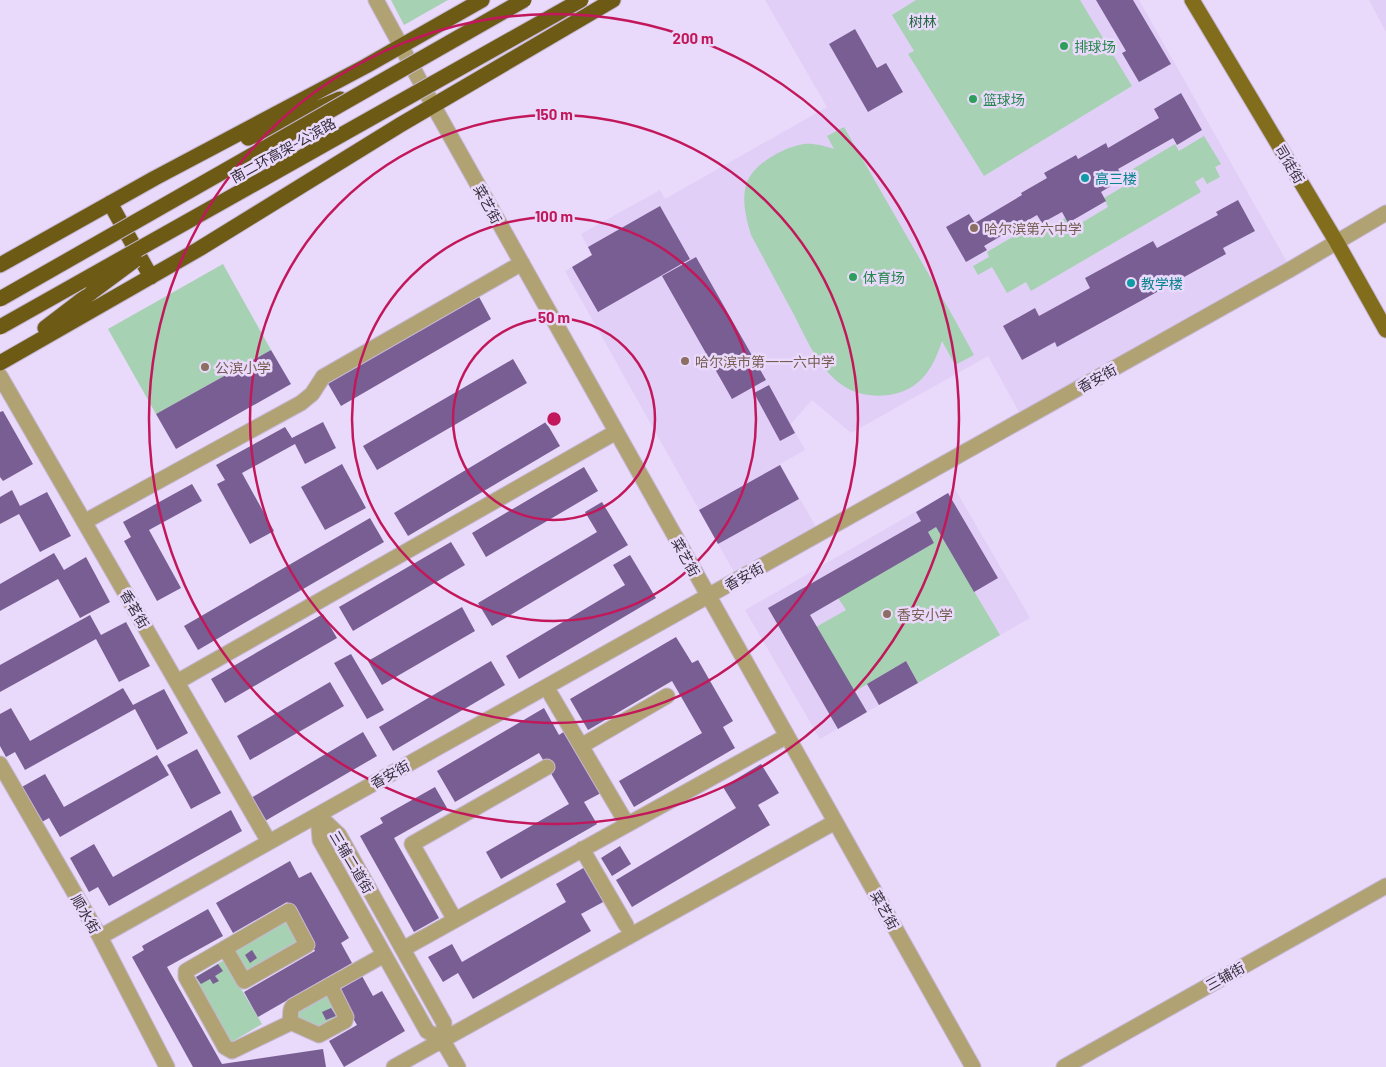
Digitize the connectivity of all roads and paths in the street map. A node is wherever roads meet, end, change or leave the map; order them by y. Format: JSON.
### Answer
{"nodes":[{"id":1,"x":376,"y":0,"type":"edge"},
{"id":2,"x":482,"y":0,"type":"edge"},
{"id":3,"x":524,"y":0,"type":"edge"},
{"id":4,"x":581,"y":0,"type":"edge"},
{"id":5,"x":613,"y":0,"type":"edge"},
{"id":6,"x":1192,"y":0,"type":"edge"},
{"id":7,"x":402,"y":46,"type":"junction"},
{"id":8,"x":376,"y":84,"type":"junction"},
{"id":9,"x":433,"y":105,"type":"junction"},
{"id":10,"x":155,"y":178,"type":"junction"},
{"id":11,"x":110,"y":203,"type":"junction"},
{"id":12,"x":1386,"y":213,"type":"edge"},
{"id":13,"x":183,"y":224,"type":"junction"},
{"id":14,"x":1336,"y":241,"type":"junction"},
{"id":15,"x":522,"y":263,"type":"junction"},
{"id":16,"x":0,"y":265,"type":"edge"},
{"id":17,"x":151,"y":277,"type":"junction"},
{"id":18,"x":0,"y":299,"type":"edge"},
{"id":19,"x":0,"y":327,"type":"edge"},
{"id":20,"x":1386,"y":330,"type":"edge"},
{"id":21,"x":0,"y":362,"type":"edge"},
{"id":22,"x":0,"y":376,"type":"edge"},
{"id":23,"x":616,"y":432,"type":"junction"},
{"id":24,"x":84,"y":522,"type":"junction"},
{"id":25,"x":708,"y":596,"type":"junction"},
{"id":26,"x":176,"y":682,"type":"junction"},
{"id":27,"x":551,"y":695,"type":"dead end"},
{"id":28,"x":667,"y":696,"type":"dead end"},
{"id":29,"x":787,"y":736,"type":"junction"},
{"id":30,"x":581,"y":746,"type":"junction"},
{"id":31,"x":0,"y":764,"type":"edge"},
{"id":32,"x":546,"y":767,"type":"dead end"},
{"id":33,"x":318,"y":814,"type":"junction"},
{"id":34,"x":835,"y":822,"type":"junction"},
{"id":35,"x":627,"y":824,"type":"junction"},
{"id":36,"x":269,"y":842,"type":"junction"},
{"id":37,"x":582,"y":850,"type":"junction"},
{"id":38,"x":1386,"y":886,"type":"edge"},
{"id":39,"x":455,"y":920,"type":"junction"},
{"id":40,"x":626,"y":925,"type":"dead end"},
{"id":41,"x":100,"y":937,"type":"junction"},
{"id":42,"x":225,"y":948,"type":"junction"},
{"id":43,"x":403,"y":950,"type":"junction"},
{"id":44,"x":384,"y":955,"type":"junction"},
{"id":45,"x":330,"y":985,"type":"junction"},
{"id":46,"x":290,"y":1022,"type":"junction"},
{"id":47,"x":443,"y":1041,"type":"junction"},
{"id":48,"x":167,"y":1067,"type":"edge"},
{"id":49,"x":394,"y":1067,"type":"edge"},
{"id":50,"x":458,"y":1067,"type":"edge"},
{"id":51,"x":973,"y":1067,"type":"edge"},
{"id":52,"x":1064,"y":1067,"type":"edge"}],
"edges":[{"from":1,"to":7,"type":"street","name":"菜艺街"},
{"from":2,"to":7,"type":"highway"},
{"from":3,"to":8,"type":"highway","name":"南二环高架-公滨路","bridge":true},
{"from":4,"to":13,"type":"highway","name":"南二环高架-公滨路","bridge":true},
{"from":5,"to":9,"type":"highway"},
{"from":6,"to":14,"type":"main road","name":"司徒街"},
{"from":7,"to":9,"type":"street","name":"菜艺街"},
{"from":7,"to":10,"type":"highway"},
{"from":8,"to":10,"type":"highway","bridge":true},
{"from":8,"to":18,"type":"highway","name":"南二环高架-公滨路","bridge":true},
{"from":9,"to":15,"type":"street","name":"菜艺街"},
{"from":9,"to":17,"type":"highway"},
{"from":10,"to":11,"type":"highway"},
{"from":11,"to":16,"type":"highway"},
{"from":11,"to":17,"type":"highway"},
{"from":12,"to":14,"type":"street","name":"香安街"},
{"from":13,"to":19,"type":"highway","name":"南二环高架-公滨路","bridge":true},
{"from":13,"to":21,"type":"highway","bridge":true},
{"from":14,"to":20,"type":"main road","name":"司徒街"},
{"from":14,"to":25,"type":"street","name":"香安街"},
{"from":15,"to":23,"type":"street","name":"菜艺街"},
{"from":15,"to":24,"type":"street"},
{"from":17,"to":21,"type":"highway"},
{"from":22,"to":24,"type":"street","name":"香茗街"},
{"from":23,"to":25,"type":"street","name":"菜艺街"},
{"from":23,"to":26,"type":"street"},
{"from":24,"to":26,"type":"street","name":"香茗街"},
{"from":25,"to":29,"type":"street","name":"菜艺街"},
{"from":25,"to":33,"type":"street","name":"香安街"},
{"from":26,"to":36,"type":"street","name":"香茗街"},
{"from":27,"to":30,"type":"street"},
{"from":28,"to":30,"type":"street"},
{"from":29,"to":34,"type":"street","name":"菜艺街"},
{"from":29,"to":35,"type":"street"},
{"from":30,"to":35,"type":"street"},
{"from":31,"to":41,"type":"street","name":"顺水街"},
{"from":32,"to":39,"type":"street"},
{"from":33,"to":36,"type":"street","name":"香安街"},
{"from":33,"to":43,"type":"street","name":"三辅二道街"},
{"from":33,"to":44,"type":"street","name":"三辅二道街"},
{"from":34,"to":47,"type":"street"},
{"from":34,"to":51,"type":"street","name":"菜艺街"},
{"from":35,"to":37,"type":"street"},
{"from":36,"to":41,"type":"street","name":"香安街"},
{"from":37,"to":39,"type":"street"},
{"from":37,"to":40,"type":"street"},
{"from":38,"to":52,"type":"street","name":"三辅街"},
{"from":39,"to":43,"type":"street"},
{"from":41,"to":48,"type":"street","name":"顺水街"},
{"from":42,"to":42,"type":"street"},
{"from":42,"to":46,"type":"street"},
{"from":43,"to":47,"type":"street","name":"三辅二道街"},
{"from":44,"to":45,"type":"street"},
{"from":44,"to":47,"type":"street","name":"三辅二道街"},
{"from":45,"to":46,"type":"street"},
{"from":45,"to":46,"type":"street"},
{"from":47,"to":49,"type":"street"},
{"from":47,"to":50,"type":"street","name":"三辅二道街"}]}
